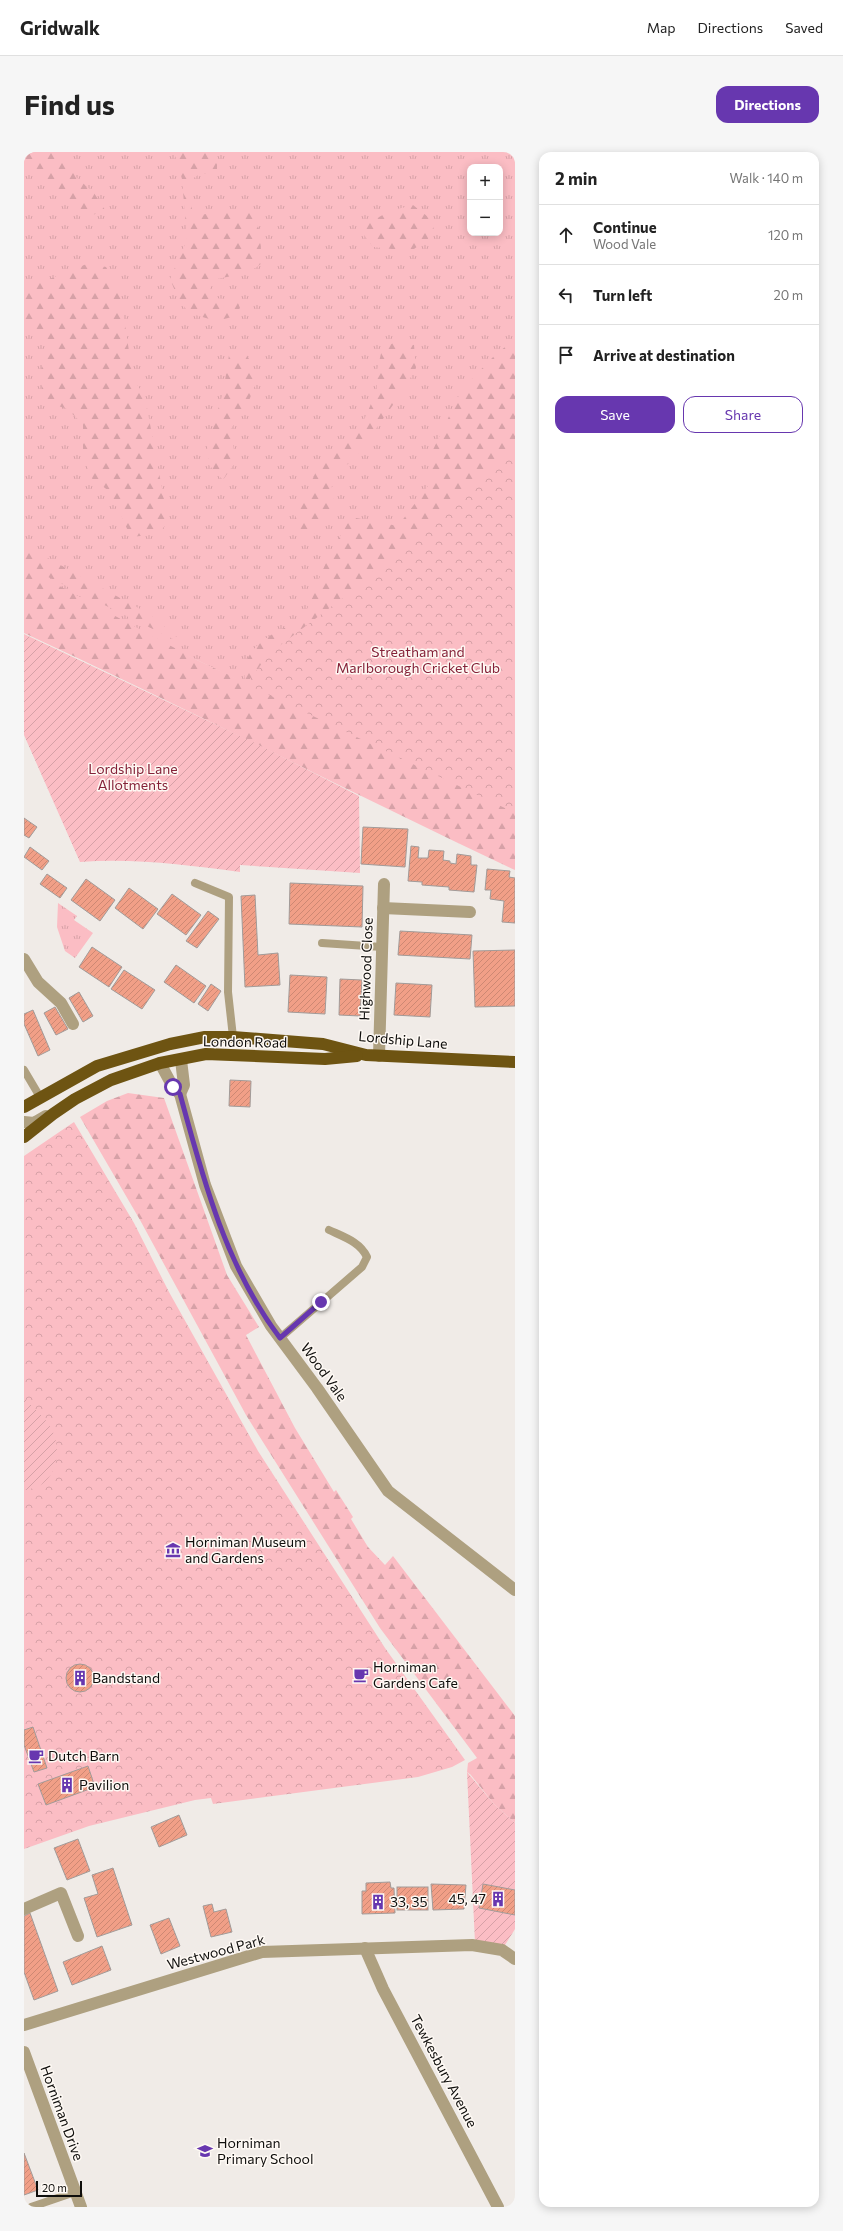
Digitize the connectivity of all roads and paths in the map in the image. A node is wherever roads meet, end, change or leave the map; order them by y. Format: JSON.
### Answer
{"nodes":[{"id":1,"x":195,"y":883,"type":"dead end"},
{"id":2,"x":384,"y":884,"type":"dead end"},
{"id":3,"x":383,"y":908,"type":"junction"},
{"id":4,"x":470,"y":912,"type":"dead end"},
{"id":5,"x":322,"y":943,"type":"dead end"},
{"id":6,"x":382,"y":946,"type":"junction"},
{"id":7,"x":24,"y":959,"type":"edge"},
{"id":8,"x":72,"y":1024,"type":"dead end"},
{"id":9,"x":233,"y":1037,"type":"junction"},
{"id":10,"x":366,"y":1055,"type":"junction"},
{"id":11,"x":379,"y":1056,"type":"junction"},
{"id":12,"x":181,"y":1060,"type":"junction"},
{"id":13,"x":515,"y":1062,"type":"edge"},
{"id":14,"x":160,"y":1063,"type":"junction"},
{"id":15,"x":24,"y":1070,"type":"edge"},
{"id":16,"x":180,"y":1094,"type":"junction"},
{"id":17,"x":40,"y":1097,"type":"junction"},
{"id":18,"x":24,"y":1107,"type":"edge"},
{"id":19,"x":53,"y":1114,"type":"junction"},
{"id":20,"x":24,"y":1122,"type":"edge"},
{"id":21,"x":24,"y":1137,"type":"edge"},
{"id":22,"x":329,"y":1230,"type":"dead end"},
{"id":23,"x":280,"y":1338,"type":"junction"},
{"id":24,"x":515,"y":1590,"type":"edge"},
{"id":25,"x":24,"y":1909,"type":"edge"},
{"id":26,"x":78,"y":1936,"type":"dead end"},
{"id":27,"x":365,"y":1948,"type":"junction"},
{"id":28,"x":515,"y":1959,"type":"edge"},
{"id":29,"x":24,"y":2026,"type":"edge"},
{"id":30,"x":24,"y":2052,"type":"edge"},
{"id":31,"x":75,"y":2192,"type":"junction"},
{"id":32,"x":31,"y":2207,"type":"edge"},
{"id":33,"x":81,"y":2207,"type":"edge"},
{"id":34,"x":498,"y":2207,"type":"edge"}],
"edges":[{"from":1,"to":9,"type":"lane"},
{"from":2,"to":3,"type":"street","name":"Highwood Close"},
{"from":3,"to":4,"type":"street"},
{"from":3,"to":6,"type":"street","name":"Highwood Close"},
{"from":5,"to":6,"type":"lane"},
{"from":6,"to":11,"type":"street","name":"Highwood Close"},
{"from":7,"to":8,"type":"street"},
{"from":9,"to":10,"type":"highway","name":"Lordship Lane"},
{"from":9,"to":17,"type":"highway","name":"Lordship Lane"},
{"from":10,"to":11,"type":"highway","name":"Lordship Lane"},
{"from":10,"to":12,"type":"highway","name":"London Road"},
{"from":11,"to":13,"type":"highway","name":"Lordship Lane"},
{"from":12,"to":14,"type":"highway","name":"London Road"},
{"from":12,"to":16,"type":"street","name":"Wood Vale"},
{"from":14,"to":16,"type":"street","name":"Wood Vale"},
{"from":14,"to":19,"type":"highway","name":"London Road"},
{"from":15,"to":17,"type":"lane"},
{"from":16,"to":23,"type":"street","name":"Wood Vale"},
{"from":17,"to":18,"type":"highway"},
{"from":19,"to":20,"type":"street"},
{"from":19,"to":21,"type":"highway","name":"London Road"},
{"from":22,"to":23,"type":"lane"},
{"from":23,"to":24,"type":"street","name":"Wood Vale"},
{"from":25,"to":26,"type":"street"},
{"from":27,"to":28,"type":"street","name":"Westwood Park"},
{"from":27,"to":29,"type":"street","name":"Westwood Park"},
{"from":27,"to":34,"type":"street","name":"Tewkesbury Avenue"},
{"from":30,"to":31,"type":"street","name":"Horniman Drive"},
{"from":31,"to":32,"type":"lane"},
{"from":31,"to":33,"type":"street","name":"Horniman Drive"}]}
